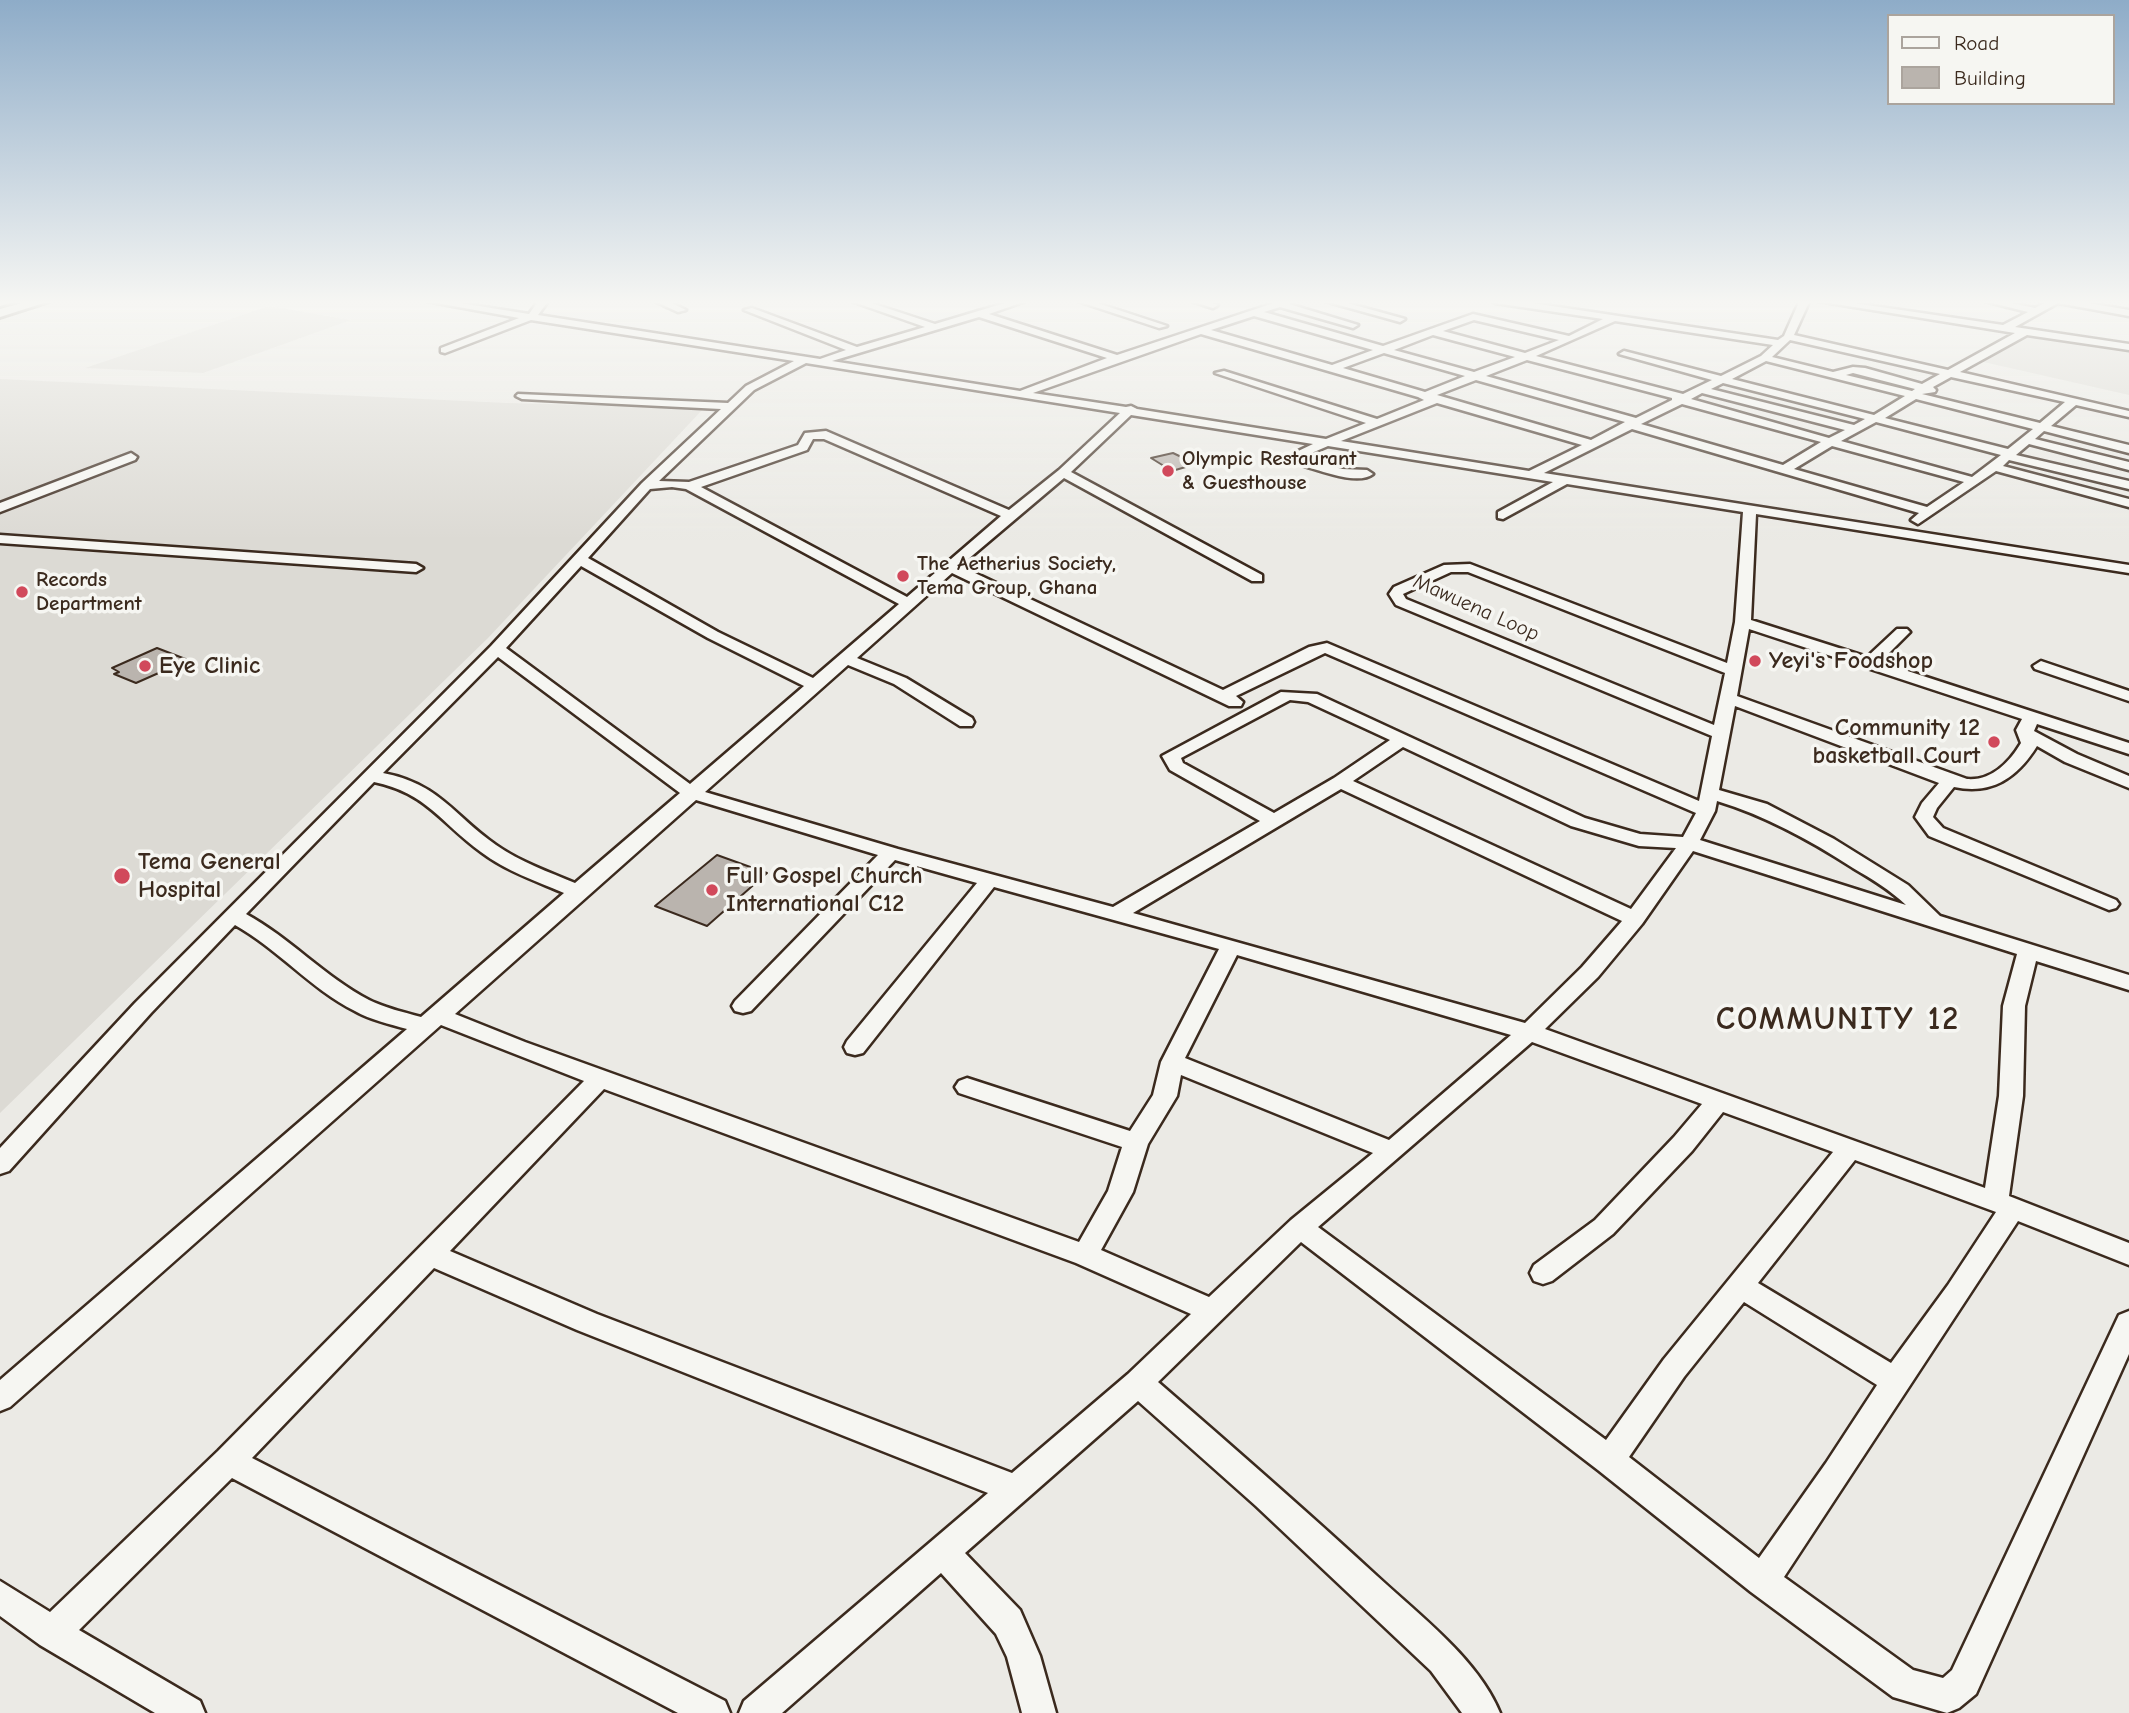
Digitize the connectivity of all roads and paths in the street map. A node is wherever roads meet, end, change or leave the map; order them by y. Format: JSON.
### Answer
{"nodes":[{"id":1,"x":768,"y":380,"type":"edge"},
{"id":2,"x":940,"y":380,"type":"edge"},
{"id":3,"x":1058,"y":380,"type":"edge"},
{"id":4,"x":1242,"y":380,"type":"edge"},
{"id":5,"x":1368,"y":380,"type":"edge"},
{"id":6,"x":1467,"y":380,"type":"edge"},
{"id":7,"x":1488,"y":380,"type":"edge"},
{"id":8,"x":1611,"y":380,"type":"edge"},
{"id":9,"x":1716,"y":380,"type":"edge"},
{"id":10,"x":1727,"y":380,"type":"edge"},
{"id":11,"x":1851,"y":380,"type":"edge"},
{"id":12,"x":1903,"y":380,"type":"edge"},
{"id":13,"x":1938,"y":380,"type":"edge"},
{"id":14,"x":1981,"y":380,"type":"edge"},
{"id":15,"x":1925,"y":387,"type":"junction"},
{"id":16,"x":1698,"y":389,"type":"junction"},
{"id":17,"x":1023,"y":393,"type":"junction"},
{"id":18,"x":522,"y":396,"type":"dead end"},
{"id":19,"x":1912,"y":397,"type":"junction"},
{"id":20,"x":1429,"y":398,"type":"junction"},
{"id":21,"x":1679,"y":398,"type":"junction"},
{"id":22,"x":2074,"y":401,"type":"junction"},
{"id":23,"x":728,"y":406,"type":"junction"},
{"id":24,"x":1131,"y":409,"type":"junction"},
{"id":25,"x":1966,"y":409,"type":"junction"},
{"id":26,"x":2129,"y":414,"type":"edge"},
{"id":27,"x":1875,"y":420,"type":"junction"},
{"id":28,"x":1376,"y":422,"type":"junction"},
{"id":29,"x":1632,"y":422,"type":"junction"},
{"id":30,"x":2041,"y":427,"type":"junction"},
{"id":31,"x":1856,"y":429,"type":"junction"},
{"id":32,"x":2026,"y":440,"type":"junction"},
{"id":33,"x":1330,"y":441,"type":"junction"},
{"id":34,"x":1830,"y":442,"type":"junction"},
{"id":35,"x":1589,"y":443,"type":"junction"},
{"id":36,"x":2129,"y":449,"type":"edge"},
{"id":37,"x":2008,"y":454,"type":"junction"},
{"id":38,"x":131,"y":457,"type":"dead end"},
{"id":39,"x":2129,"y":466,"type":"edge"},
{"id":40,"x":1994,"y":467,"type":"junction"},
{"id":41,"x":1784,"y":469,"type":"junction"},
{"id":42,"x":1063,"y":473,"type":"junction"},
{"id":43,"x":1534,"y":473,"type":"junction"},
{"id":44,"x":1367,"y":474,"type":"dead end"},
{"id":45,"x":1567,"y":479,"type":"junction"},
{"id":46,"x":2107,"y":480,"type":"junction"},
{"id":47,"x":1973,"y":481,"type":"junction"},
{"id":48,"x":2128,"y":484,"type":"edge"},
{"id":49,"x":646,"y":486,"type":"junction"},
{"id":50,"x":690,"y":486,"type":"junction"},
{"id":51,"x":2093,"y":494,"type":"junction"},
{"id":52,"x":2129,"y":503,"type":"edge"},
{"id":53,"x":0,"y":508,"type":"edge"},
{"id":54,"x":1750,"y":509,"type":"junction"},
{"id":55,"x":1929,"y":512,"type":"junction"},
{"id":56,"x":1010,"y":514,"type":"junction"},
{"id":57,"x":1503,"y":515,"type":"dead end"},
{"id":58,"x":1900,"y":532,"type":"junction"},
{"id":59,"x":0,"y":539,"type":"edge"},
{"id":60,"x":581,"y":560,"type":"junction"},
{"id":61,"x":951,"y":567,"type":"junction"},
{"id":62,"x":416,"y":568,"type":"dead end"},
{"id":63,"x":2129,"y":569,"type":"edge"},
{"id":64,"x":1256,"y":578,"type":"dead end"},
{"id":65,"x":909,"y":604,"type":"junction"},
{"id":66,"x":1743,"y":622,"type":"junction"},
{"id":67,"x":1902,"y":632,"type":"dead end"},
{"id":68,"x":497,"y":649,"type":"junction"},
{"id":69,"x":846,"y":659,"type":"junction"},
{"id":70,"x":1871,"y":662,"type":"junction"},
{"id":71,"x":2041,"y":666,"type":"dead end"},
{"id":72,"x":1734,"y":671,"type":"junction"},
{"id":73,"x":816,"y":686,"type":"junction"},
{"id":74,"x":1223,"y":696,"type":"junction"},
{"id":75,"x":2129,"y":696,"type":"edge"},
{"id":76,"x":1730,"y":699,"type":"junction"},
{"id":77,"x":1252,"y":712,"type":"junction"},
{"id":78,"x":2032,"y":717,"type":"junction"},
{"id":79,"x":966,"y":722,"type":"dead end"},
{"id":80,"x":1721,"y":734,"type":"junction"},
{"id":81,"x":2028,"y":735,"type":"junction"},
{"id":82,"x":1402,"y":740,"type":"junction"},
{"id":83,"x":2129,"y":750,"type":"edge"},
{"id":84,"x":373,"y":776,"type":"junction"},
{"id":85,"x":1950,"y":781,"type":"junction"},
{"id":86,"x":1340,"y":782,"type":"junction"},
{"id":87,"x":2129,"y":783,"type":"edge"},
{"id":88,"x":691,"y":793,"type":"junction"},
{"id":89,"x":1709,"y":802,"type":"junction"},
{"id":90,"x":1274,"y":821,"type":"junction"},
{"id":91,"x":1689,"y":843,"type":"junction"},
{"id":92,"x":891,"y":853,"type":"junction"},
{"id":93,"x":990,"y":880,"type":"junction"},
{"id":94,"x":578,"y":892,"type":"junction"},
{"id":95,"x":2109,"y":904,"type":"dead end"},
{"id":96,"x":1114,"y":915,"type":"junction"},
{"id":97,"x":235,"y":916,"type":"junction"},
{"id":98,"x":1635,"y":919,"type":"junction"},
{"id":99,"x":1935,"y":923,"type":"junction"},
{"id":100,"x":1231,"y":946,"type":"junction"},
{"id":101,"x":2028,"y":951,"type":"junction"},
{"id":102,"x":2129,"y":983,"type":"edge"},
{"id":103,"x":743,"y":1006,"type":"dead end"},
{"id":104,"x":431,"y":1020,"type":"junction"},
{"id":105,"x":1529,"y":1032,"type":"junction"},
{"id":106,"x":855,"y":1047,"type":"dead end"},
{"id":107,"x":1172,"y":1062,"type":"junction"},
{"id":108,"x":601,"y":1078,"type":"junction"},
{"id":109,"x":967,"y":1087,"type":"dead end"},
{"id":110,"x":1718,"y":1101,"type":"junction"},
{"id":111,"x":1136,"y":1142,"type":"junction"},
{"id":112,"x":1851,"y":1148,"type":"junction"},
{"id":113,"x":1392,"y":1152,"type":"junction"},
{"id":114,"x":0,"y":1164,"type":"edge"},
{"id":115,"x":2005,"y":1205,"type":"junction"},
{"id":116,"x":1300,"y":1227,"type":"junction"},
{"id":117,"x":2129,"y":1254,"type":"edge"},
{"id":118,"x":432,"y":1255,"type":"junction"},
{"id":119,"x":1085,"y":1255,"type":"junction"},
{"id":120,"x":1543,"y":1273,"type":"dead end"},
{"id":121,"x":1741,"y":1286,"type":"junction"},
{"id":122,"x":1212,"y":1311,"type":"junction"},
{"id":123,"x":2129,"y":1323,"type":"edge"},
{"id":124,"x":1895,"y":1381,"type":"junction"},
{"id":125,"x":1138,"y":1383,"type":"junction"},
{"id":126,"x":0,"y":1398,"type":"edge"},
{"id":127,"x":1609,"y":1460,"type":"junction"},
{"id":128,"x":229,"y":1461,"type":"junction"},
{"id":129,"x":1013,"y":1488,"type":"junction"},
{"id":130,"x":943,"y":1552,"type":"junction"},
{"id":131,"x":1762,"y":1581,"type":"junction"},
{"id":132,"x":0,"y":1597,"type":"edge"},
{"id":133,"x":52,"y":1633,"type":"junction"},
{"id":134,"x":188,"y":1713,"type":"edge"},
{"id":135,"x":713,"y":1713,"type":"edge"},
{"id":136,"x":755,"y":1713,"type":"edge"},
{"id":137,"x":1039,"y":1713,"type":"edge"},
{"id":138,"x":1483,"y":1713,"type":"edge"}],
"edges":[{"from":1,"to":23,"type":"street"},
{"from":2,"to":17,"type":"street"},
{"from":3,"to":17,"type":"street"},
{"from":4,"to":28,"type":"street"},
{"from":5,"to":20,"type":"street"},
{"from":6,"to":20,"type":"street"},
{"from":7,"to":29,"type":"street"},
{"from":8,"to":21,"type":"street"},
{"from":9,"to":16,"type":"street"},
{"from":10,"to":27,"type":"street"},
{"from":11,"to":19,"type":"street"},
{"from":12,"to":15,"type":"street"},
{"from":13,"to":15,"type":"street"},
{"from":14,"to":22,"type":"street"},
{"from":15,"to":19,"type":"street"},
{"from":15,"to":25,"type":"street"},
{"from":16,"to":21,"type":"street"},
{"from":16,"to":31,"type":"street"},
{"from":17,"to":24,"type":"street"},
{"from":18,"to":23,"type":"street"},
{"from":19,"to":25,"type":"street"},
{"from":19,"to":27,"type":"street"},
{"from":20,"to":28,"type":"street"},
{"from":20,"to":35,"type":"street"},
{"from":21,"to":29,"type":"street"},
{"from":21,"to":34,"type":"street"},
{"from":22,"to":26,"type":"street"},
{"from":22,"to":30,"type":"street"},
{"from":23,"to":49,"type":"street"},
{"from":24,"to":33,"type":"street"},
{"from":24,"to":42,"type":"street"},
{"from":25,"to":30,"type":"street"},
{"from":27,"to":31,"type":"street"},
{"from":27,"to":37,"type":"street"},
{"from":28,"to":33,"type":"street"},
{"from":29,"to":35,"type":"street"},
{"from":29,"to":41,"type":"street"},
{"from":30,"to":32,"type":"street"},
{"from":30,"to":36,"type":"street"},
{"from":31,"to":34,"type":"street"},
{"from":32,"to":37,"type":"street"},
{"from":32,"to":39,"type":"street"},
{"from":33,"to":43,"type":"street"},
{"from":33,"to":44,"type":"street"},
{"from":34,"to":41,"type":"street"},
{"from":34,"to":47,"type":"street"},
{"from":35,"to":43,"type":"street"},
{"from":37,"to":40,"type":"street"},
{"from":37,"to":46,"type":"street"},
{"from":38,"to":53,"type":"street"},
{"from":40,"to":47,"type":"street"},
{"from":40,"to":51,"type":"street"},
{"from":41,"to":55,"type":"street"},
{"from":42,"to":56,"type":"street"},
{"from":42,"to":64,"type":"street"},
{"from":43,"to":45,"type":"street"},
{"from":45,"to":54,"type":"street"},
{"from":45,"to":57,"type":"street"},
{"from":46,"to":48,"type":"street"},
{"from":46,"to":51,"type":"street"},
{"from":47,"to":55,"type":"street"},
{"from":49,"to":50,"type":"street"},
{"from":49,"to":60,"type":"street"},
{"from":50,"to":56,"type":"street"},
{"from":50,"to":65,"type":"street"},
{"from":51,"to":52,"type":"street"},
{"from":54,"to":58,"type":"street"},
{"from":54,"to":66,"type":"street"},
{"from":55,"to":58,"type":"street"},
{"from":56,"to":61,"type":"street"},
{"from":58,"to":63,"type":"street"},
{"from":59,"to":62,"type":"street"},
{"from":60,"to":68,"type":"street"},
{"from":60,"to":73,"type":"street"},
{"from":61,"to":65,"type":"street"},
{"from":61,"to":74,"type":"street"},
{"from":65,"to":69,"type":"street"},
{"from":66,"to":70,"type":"street"},
{"from":66,"to":72,"type":"street"},
{"from":67,"to":70,"type":"street"},
{"from":68,"to":84,"type":"street"},
{"from":68,"to":88,"type":"street"},
{"from":69,"to":73,"type":"street"},
{"from":69,"to":79,"type":"street"},
{"from":70,"to":78,"type":"street"},
{"from":71,"to":75,"type":"street"},
{"from":72,"to":76,"type":"street"},
{"from":72,"to":80,"type":"street","name":"Mawuena Loop"},
{"from":73,"to":88,"type":"street"},
{"from":74,"to":77,"type":"street"},
{"from":74,"to":89,"type":"street"},
{"from":76,"to":80,"type":"street"},
{"from":76,"to":85,"type":"street"},
{"from":77,"to":82,"type":"street"},
{"from":77,"to":90,"type":"street"},
{"from":78,"to":81,"type":"street"},
{"from":78,"to":83,"type":"street"},
{"from":80,"to":89,"type":"street"},
{"from":81,"to":85,"type":"street"},
{"from":81,"to":87,"type":"street"},
{"from":82,"to":86,"type":"street"},
{"from":82,"to":91,"type":"street"},
{"from":84,"to":94,"type":"street"},
{"from":84,"to":97,"type":"street"},
{"from":85,"to":95,"type":"street"},
{"from":86,"to":90,"type":"street"},
{"from":86,"to":98,"type":"street"},
{"from":88,"to":92,"type":"street"},
{"from":88,"to":94,"type":"street"},
{"from":89,"to":91,"type":"street"},
{"from":89,"to":99,"type":"street"},
{"from":90,"to":96,"type":"street"},
{"from":91,"to":98,"type":"street"},
{"from":91,"to":99,"type":"street"},
{"from":92,"to":93,"type":"street"},
{"from":92,"to":103,"type":"street"},
{"from":93,"to":96,"type":"street"},
{"from":93,"to":106,"type":"street"},
{"from":94,"to":104,"type":"street"},
{"from":96,"to":100,"type":"street"},
{"from":97,"to":104,"type":"street"},
{"from":97,"to":114,"type":"street"},
{"from":98,"to":105,"type":"street"},
{"from":99,"to":101,"type":"street"},
{"from":100,"to":105,"type":"street"},
{"from":100,"to":107,"type":"street"},
{"from":101,"to":102,"type":"street"},
{"from":101,"to":115,"type":"street"},
{"from":104,"to":108,"type":"street"},
{"from":104,"to":126,"type":"street"},
{"from":105,"to":110,"type":"street"},
{"from":105,"to":113,"type":"street"},
{"from":107,"to":111,"type":"street"},
{"from":107,"to":113,"type":"street"},
{"from":108,"to":118,"type":"street"},
{"from":108,"to":119,"type":"street"},
{"from":109,"to":111,"type":"street"},
{"from":110,"to":112,"type":"street"},
{"from":110,"to":120,"type":"street"},
{"from":111,"to":119,"type":"street"},
{"from":112,"to":115,"type":"street"},
{"from":112,"to":121,"type":"street"},
{"from":113,"to":116,"type":"street"},
{"from":115,"to":117,"type":"street"},
{"from":115,"to":124,"type":"street"},
{"from":116,"to":122,"type":"street"},
{"from":116,"to":127,"type":"street"},
{"from":118,"to":128,"type":"street"},
{"from":118,"to":129,"type":"street"},
{"from":119,"to":122,"type":"street"},
{"from":121,"to":124,"type":"street"},
{"from":121,"to":127,"type":"street"},
{"from":122,"to":125,"type":"street"},
{"from":123,"to":131,"type":"street"},
{"from":124,"to":131,"type":"street"},
{"from":125,"to":129,"type":"street"},
{"from":125,"to":138,"type":"street"},
{"from":127,"to":131,"type":"street"},
{"from":128,"to":133,"type":"street"},
{"from":128,"to":135,"type":"street"},
{"from":129,"to":130,"type":"street"},
{"from":130,"to":136,"type":"street"},
{"from":130,"to":137,"type":"street"},
{"from":132,"to":133,"type":"street"},
{"from":133,"to":134,"type":"street"}]}
